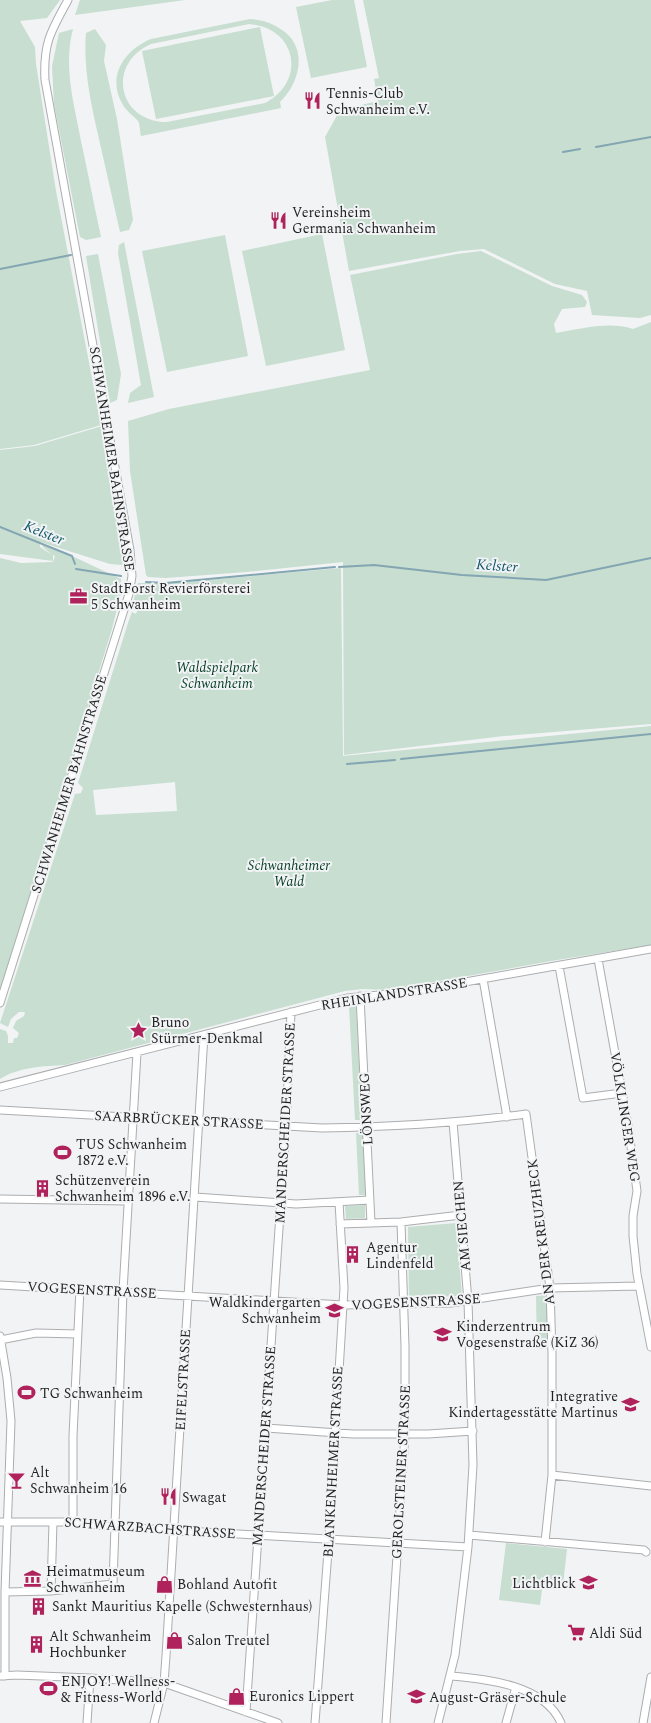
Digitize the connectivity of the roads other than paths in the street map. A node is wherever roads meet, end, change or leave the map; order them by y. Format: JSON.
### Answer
{"nodes":[{"id":1,"x":68,"y":0,"type":"edge"},
{"id":2,"x":651,"y":949,"type":"edge"},
{"id":3,"x":598,"y":959,"type":"junction"},
{"id":4,"x":559,"y":966,"type":"junction"},
{"id":5,"x":483,"y":979,"type":"junction"},
{"id":6,"x":360,"y":996,"type":"junction"},
{"id":7,"x":0,"y":1003,"type":"edge"},
{"id":8,"x":291,"y":1012,"type":"junction"},
{"id":9,"x":204,"y":1035,"type":"junction"},
{"id":10,"x":137,"y":1052,"type":"junction"},
{"id":11,"x":0,"y":1087,"type":"edge"},
{"id":12,"x":622,"y":1093,"type":"junction"},
{"id":13,"x":0,"y":1110,"type":"edge"},
{"id":14,"x":526,"y":1114,"type":"joint"},
{"id":15,"x":132,"y":1117,"type":"junction"},
{"id":16,"x":506,"y":1117,"type":"junction"},
{"id":17,"x":200,"y":1121,"type":"junction"},
{"id":18,"x":453,"y":1122,"type":"junction"},
{"id":19,"x":286,"y":1126,"type":"junction"},
{"id":20,"x":368,"y":1127,"type":"junction"},
{"id":21,"x":195,"y":1197,"type":"junction"},
{"id":22,"x":0,"y":1199,"type":"edge"},
{"id":23,"x":370,"y":1200,"type":"junction"},
{"id":24,"x":128,"y":1201,"type":"junction"},
{"id":25,"x":339,"y":1202,"type":"junction"},
{"id":26,"x":281,"y":1203,"type":"junction"},
{"id":27,"x":461,"y":1215,"type":"junction"},
{"id":28,"x":401,"y":1222,"type":"junction"},
{"id":29,"x":371,"y":1223,"type":"junction"},
{"id":30,"x":340,"y":1224,"type":"junction"},
{"id":31,"x":0,"y":1285,"type":"edge"},
{"id":32,"x":639,"y":1286,"type":"junction"},
{"id":33,"x":80,"y":1288,"type":"junction"},
{"id":34,"x":550,"y":1288,"type":"junction"},
{"id":35,"x":123,"y":1291,"type":"junction"},
{"id":36,"x":188,"y":1296,"type":"junction"},
{"id":37,"x":274,"y":1300,"type":"junction"},
{"id":38,"x":468,"y":1301,"type":"junction"},
{"id":39,"x":404,"y":1304,"type":"junction"},
{"id":40,"x":343,"y":1305,"type":"junction"},
{"id":41,"x":78,"y":1334,"type":"junction"},
{"id":42,"x":0,"y":1336,"type":"edge"},
{"id":43,"x":0,"y":1339,"type":"edge"},
{"id":44,"x":651,"y":1347,"type":"edge"},
{"id":45,"x":3,"y":1378,"type":"edge"},
{"id":46,"x":266,"y":1428,"type":"junction"},
{"id":47,"x":473,"y":1431,"type":"junction"},
{"id":48,"x":334,"y":1432,"type":"junction"},
{"id":49,"x":405,"y":1434,"type":"junction"},
{"id":50,"x":552,"y":1475,"type":"junction"},
{"id":51,"x":651,"y":1486,"type":"edge"},
{"id":52,"x":4,"y":1522,"type":"edge"},
{"id":53,"x":53,"y":1522,"type":"junction"},
{"id":54,"x":73,"y":1522,"type":"junction"},
{"id":55,"x":115,"y":1527,"type":"junction"},
{"id":56,"x":175,"y":1529,"type":"junction"},
{"id":57,"x":258,"y":1534,"type":"junction"},
{"id":58,"x":469,"y":1535,"type":"junction"},
{"id":59,"x":329,"y":1538,"type":"junction"},
{"id":60,"x":545,"y":1542,"type":"junction"},
{"id":61,"x":398,"y":1543,"type":"junction"},
{"id":62,"x":468,"y":1547,"type":"junction"},
{"id":63,"x":646,"y":1552,"type":"dead end"},
{"id":64,"x":52,"y":1591,"type":"junction"},
{"id":65,"x":4,"y":1596,"type":"edge"},
{"id":66,"x":2,"y":1676,"type":"edge"},
{"id":67,"x":451,"y":1676,"type":"junction"},
{"id":68,"x":651,"y":1677,"type":"edge"},
{"id":69,"x":90,"y":1678,"type":"junction"},
{"id":70,"x":164,"y":1683,"type":"junction"},
{"id":71,"x":516,"y":1687,"type":"junction"},
{"id":72,"x":246,"y":1712,"type":"junction"},
{"id":73,"x":87,"y":1723,"type":"edge"},
{"id":74,"x":154,"y":1723,"type":"edge"},
{"id":75,"x":278,"y":1723,"type":"edge"},
{"id":76,"x":315,"y":1723,"type":"edge"},
{"id":77,"x":386,"y":1723,"type":"edge"},
{"id":78,"x":438,"y":1723,"type":"edge"},
{"id":79,"x":506,"y":1723,"type":"edge"},
{"id":80,"x":561,"y":1723,"type":"edge"},
{"id":81,"x":643,"y":1723,"type":"edge"}],
"edges":[{"from":1,"to":7,"type":"street","name":"SCHWANHEIMER BAHNSTRASSE"},
{"from":2,"to":3,"type":"street","name":"RHEINLANDSTRASSE"},
{"from":3,"to":4,"type":"street","name":"RHEINLANDSTRASSE"},
{"from":3,"to":12,"type":"street","name":"VÖLKLINGER WEG"},
{"from":4,"to":5,"type":"street","name":"RHEINLANDSTRASSE"},
{"from":4,"to":12,"type":"street"},
{"from":5,"to":6,"type":"street","name":"RHEINLANDSTRASSE"},
{"from":5,"to":16,"type":"street"},
{"from":6,"to":8,"type":"street","name":"RHEINLANDSTRASSE"},
{"from":6,"to":20,"type":"street","name":"LÖNSWEG"},
{"from":8,"to":9,"type":"street","name":"RHEINLANDSTRASSE"},
{"from":8,"to":19,"type":"street","name":"MANDERSCHEIDER STRASSE"},
{"from":9,"to":10,"type":"street","name":"RHEINLANDSTRASSE"},
{"from":9,"to":17,"type":"street","name":"EIFELSTRASSE"},
{"from":10,"to":11,"type":"street","name":"RHEINLANDSTRASSE"},
{"from":10,"to":15,"type":"street"},
{"from":12,"to":32,"type":"street","name":"VÖLKLINGER WEG"},
{"from":13,"to":15,"type":"street","name":"SAARBRÜCKER STRASSE"},
{"from":14,"to":16,"type":"street","name":"SAARBRÜCKER STRASSE"},
{"from":14,"to":34,"type":"street","name":"AN DER KREUZHECK"},
{"from":15,"to":17,"type":"street","name":"SAARBRÜCKER STRASSE"},
{"from":15,"to":24,"type":"street"},
{"from":16,"to":18,"type":"street","name":"SAARBRÜCKER STRASSE"},
{"from":17,"to":19,"type":"street","name":"SAARBRÜCKER STRASSE"},
{"from":17,"to":21,"type":"street","name":"EIFELSTRASSE"},
{"from":18,"to":20,"type":"street","name":"SAARBRÜCKER STRASSE"},
{"from":18,"to":27,"type":"street","name":"AM SIECHEN"},
{"from":19,"to":20,"type":"street","name":"SAARBRÜCKER STRASSE"},
{"from":19,"to":26,"type":"street","name":"MANDERSCHEIDER STRASSE"},
{"from":20,"to":23,"type":"street","name":"LÖNSWEG"},
{"from":21,"to":26,"type":"street"},
{"from":21,"to":36,"type":"street","name":"EIFELSTRASSE"},
{"from":22,"to":24,"type":"street"},
{"from":23,"to":25,"type":"street"},
{"from":23,"to":29,"type":"street","name":"LÖNSWEG"},
{"from":24,"to":35,"type":"street"},
{"from":25,"to":26,"type":"street"},
{"from":25,"to":30,"type":"street","name":"BLANKENHEIMER STRASSE"},
{"from":26,"to":37,"type":"street","name":"MANDERSCHEIDER STRASSE"},
{"from":27,"to":28,"type":"street"},
{"from":27,"to":38,"type":"street","name":"AM SIECHEN"},
{"from":28,"to":29,"type":"street"},
{"from":28,"to":39,"type":"street","name":"GEROLSTEINER STRASSE"},
{"from":29,"to":30,"type":"street"},
{"from":30,"to":40,"type":"street","name":"BLANKENHEIMER STRASSE"},
{"from":31,"to":33,"type":"street","name":"VOGESENSTRASSE"},
{"from":32,"to":34,"type":"street","name":"VOGESENSTRASSE"},
{"from":32,"to":44,"type":"street","name":"VÖLKLINGER WEG"},
{"from":33,"to":35,"type":"street","name":"VOGESENSTRASSE"},
{"from":33,"to":41,"type":"street"},
{"from":34,"to":38,"type":"street","name":"VOGESENSTRASSE"},
{"from":34,"to":50,"type":"street","name":"AN DER KREUZHECK"},
{"from":35,"to":36,"type":"street","name":"VOGESENSTRASSE"},
{"from":35,"to":55,"type":"street"},
{"from":36,"to":37,"type":"street","name":"VOGESENSTRASSE"},
{"from":36,"to":56,"type":"street","name":"EIFELSTRASSE"},
{"from":37,"to":40,"type":"street","name":"VOGESENSTRASSE"},
{"from":37,"to":46,"type":"street","name":"MANDERSCHEIDER STRASSE"},
{"from":38,"to":39,"type":"street","name":"VOGESENSTRASSE"},
{"from":38,"to":47,"type":"street","name":"AM SIECHEN"},
{"from":39,"to":40,"type":"street","name":"VOGESENSTRASSE"},
{"from":39,"to":49,"type":"street","name":"GEROLSTEINER STRASSE"},
{"from":40,"to":48,"type":"street","name":"BLANKENHEIMER STRASSE"},
{"from":41,"to":43,"type":"street"},
{"from":41,"to":54,"type":"street"},
{"from":42,"to":43,"type":"street"},
{"from":43,"to":45,"type":"street"},
{"from":45,"to":52,"type":"street"},
{"from":46,"to":48,"type":"street"},
{"from":46,"to":57,"type":"street","name":"MANDERSCHEIDER STRASSE"},
{"from":47,"to":49,"type":"street"},
{"from":47,"to":58,"type":"street","name":"AM SIECHEN"},
{"from":48,"to":49,"type":"street"},
{"from":48,"to":59,"type":"street","name":"BLANKENHEIMER STRASSE"},
{"from":49,"to":61,"type":"street","name":"GEROLSTEINER STRASSE"},
{"from":50,"to":51,"type":"street"},
{"from":50,"to":60,"type":"street","name":"AN DER KREUZHECK"},
{"from":52,"to":53,"type":"street","name":"SCHWARZBACHSTRASSE"},
{"from":52,"to":65,"type":"street"},
{"from":53,"to":54,"type":"street","name":"SCHWARZBACHSTRASSE"},
{"from":53,"to":64,"type":"street"},
{"from":54,"to":55,"type":"street","name":"SCHWARZBACHSTRASSE"},
{"from":55,"to":56,"type":"street","name":"SCHWARZBACHSTRASSE"},
{"from":55,"to":64,"type":"street"},
{"from":56,"to":57,"type":"street","name":"SCHWARZBACHSTRASSE"},
{"from":56,"to":70,"type":"street","name":"EIFELSTRASSE"},
{"from":57,"to":59,"type":"street","name":"SCHWARZBACHSTRASSE"},
{"from":57,"to":72,"type":"street","name":"MANDERSCHEIDER STRASSE"},
{"from":58,"to":60,"type":"street"},
{"from":58,"to":62,"type":"street","name":"AM SIECHEN"},
{"from":59,"to":61,"type":"street","name":"SCHWARZBACHSTRASSE"},
{"from":59,"to":76,"type":"street","name":"BLANKENHEIMER STRASSE"},
{"from":60,"to":63,"type":"street"},
{"from":61,"to":62,"type":"street","name":"SCHWARZBACHSTRASSE"},
{"from":61,"to":77,"type":"street","name":"GEROLSTEINER STRASSE"},
{"from":62,"to":67,"type":"street","name":"AM SIECHEN"},
{"from":64,"to":65,"type":"street"},
{"from":65,"to":66,"type":"street"},
{"from":66,"to":69,"type":"street"},
{"from":67,"to":71,"type":"street"},
{"from":67,"to":78,"type":"street","name":"AM SIECHEN"},
{"from":68,"to":81,"type":"street"},
{"from":69,"to":70,"type":"street"},
{"from":69,"to":73,"type":"street"},
{"from":70,"to":72,"type":"street"},
{"from":70,"to":74,"type":"street","name":"EIFELSTRASSE"},
{"from":71,"to":79,"type":"street"},
{"from":71,"to":80,"type":"street"},
{"from":72,"to":75,"type":"street"}]}
